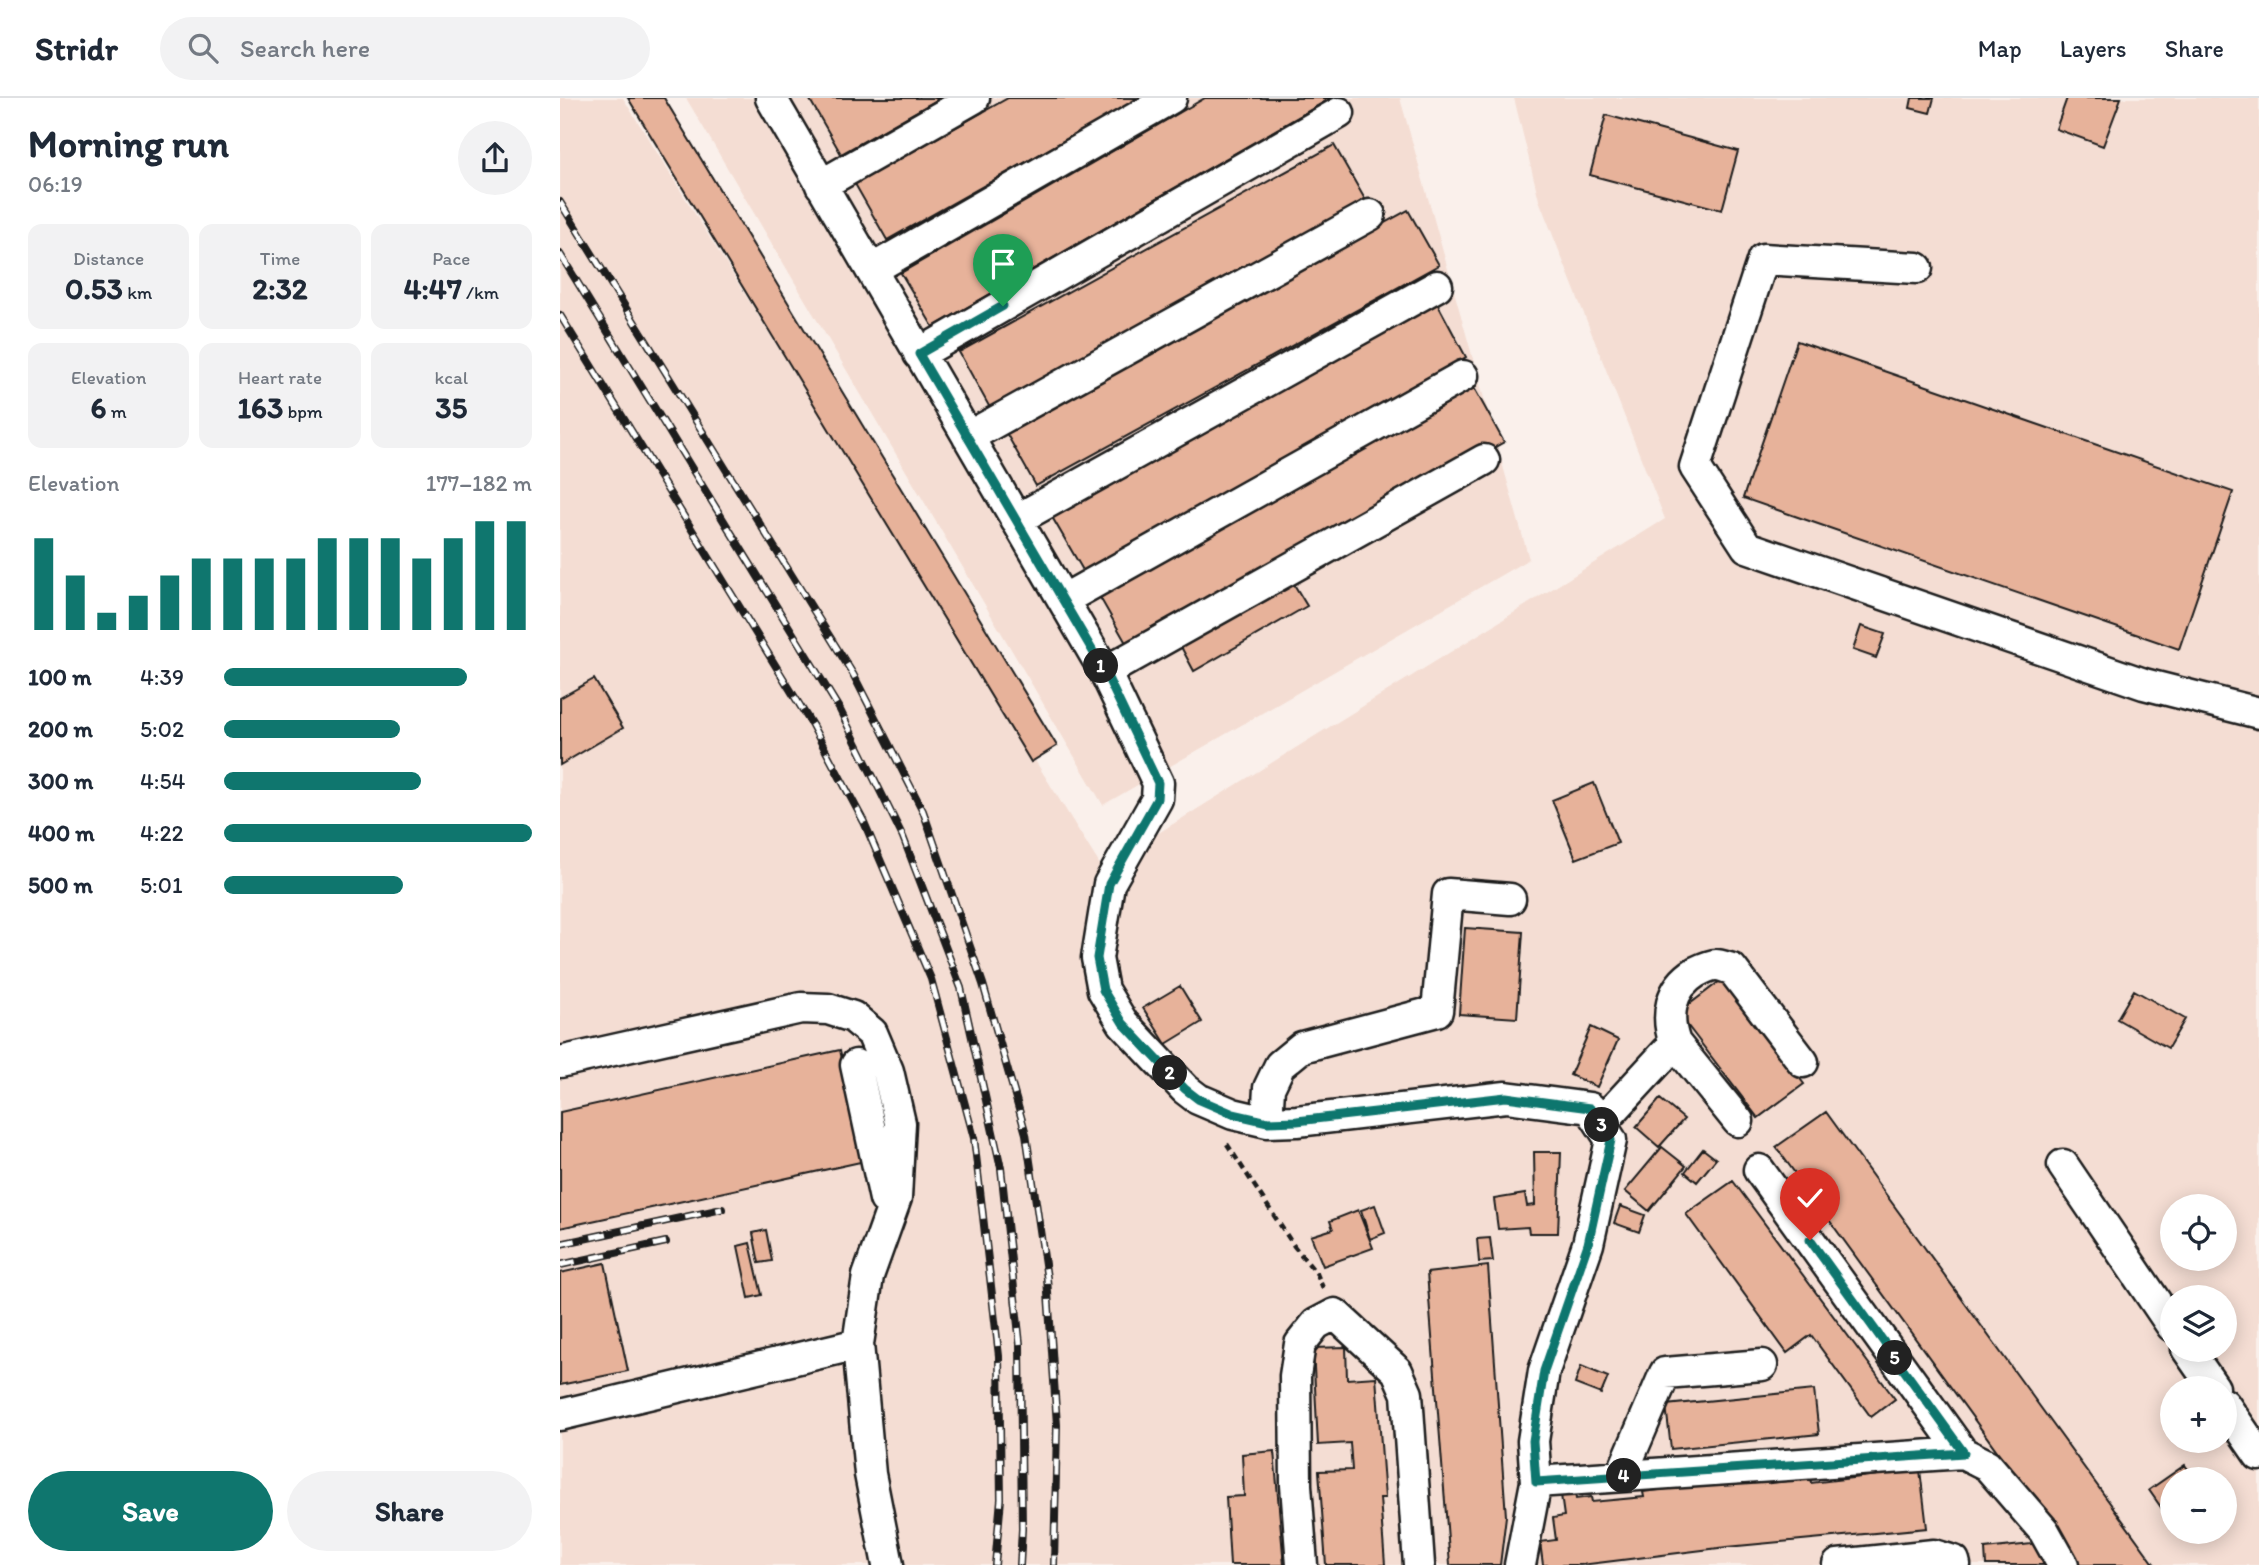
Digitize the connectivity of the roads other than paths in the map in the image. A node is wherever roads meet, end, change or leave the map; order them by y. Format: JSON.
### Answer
{"nodes":[{"id":1,"x":771,"y":98,"type":"edge"},
{"id":2,"x":974,"y":98,"type":"edge"},
{"id":3,"x":1171,"y":98,"type":"edge"},
{"id":4,"x":1339,"y":113,"type":"dead end"},
{"id":5,"x":821,"y":184,"type":"junction"},
{"id":6,"x":1370,"y":215,"type":"dead end"},
{"id":7,"x":1917,"y":268,"type":"dead end"},
{"id":8,"x":871,"y":270,"type":"junction"},
{"id":9,"x":1437,"y":286,"type":"dead end"},
{"id":10,"x":919,"y":354,"type":"junction"},
{"id":11,"x":1463,"y":376,"type":"dead end"},
{"id":12,"x":968,"y":437,"type":"junction"},
{"id":13,"x":1484,"y":460,"type":"dead end"},
{"id":14,"x":1016,"y":520,"type":"junction"},
{"id":15,"x":1063,"y":600,"type":"junction"},
{"id":16,"x":1105,"y":672,"type":"junction"},
{"id":17,"x":2259,"y":713,"type":"edge"},
{"id":18,"x":1510,"y":899,"type":"dead end"},
{"id":19,"x":1675,"y":1043,"type":"junction"},
{"id":20,"x":560,"y":1062,"type":"edge"},
{"id":21,"x":1803,"y":1062,"type":"dead end"},
{"id":22,"x":856,"y":1065,"type":"dead end"},
{"id":23,"x":1738,"y":1121,"type":"dead end"},
{"id":24,"x":1268,"y":1122,"type":"junction"},
{"id":25,"x":1601,"y":1123,"type":"junction"},
{"id":26,"x":2063,"y":1165,"type":"dead end"},
{"id":27,"x":1759,"y":1170,"type":"dead end"},
{"id":28,"x":889,"y":1216,"type":"junction"},
{"id":29,"x":2160,"y":1308,"type":"edge"},
{"id":30,"x":858,"y":1344,"type":"junction"},
{"id":31,"x":1762,"y":1365,"type":"dead end"},
{"id":32,"x":560,"y":1415,"type":"edge"},
{"id":33,"x":2237,"y":1423,"type":"edge"},
{"id":34,"x":1964,"y":1453,"type":"junction"},
{"id":35,"x":2259,"y":1455,"type":"edge"},
{"id":36,"x":1621,"y":1476,"type":"junction"},
{"id":37,"x":1536,"y":1482,"type":"junction"},
{"id":38,"x":888,"y":1565,"type":"edge"},
{"id":39,"x":1302,"y":1565,"type":"edge"},
{"id":40,"x":1419,"y":1565,"type":"edge"},
{"id":41,"x":1520,"y":1565,"type":"edge"},
{"id":42,"x":1838,"y":1565,"type":"edge"},
{"id":43,"x":1955,"y":1565,"type":"edge"},
{"id":44,"x":2063,"y":1565,"type":"edge"}],
"edges":[{"from":1,"to":5,"type":"lane"},
{"from":2,"to":5,"type":"lane"},
{"from":3,"to":8,"type":"lane"},
{"from":4,"to":10,"type":"lane"},
{"from":5,"to":8,"type":"lane"},
{"from":6,"to":12,"type":"lane"},
{"from":7,"to":17,"type":"lane"},
{"from":8,"to":10,"type":"lane"},
{"from":9,"to":14,"type":"lane"},
{"from":10,"to":12,"type":"lane"},
{"from":11,"to":15,"type":"lane"},
{"from":12,"to":14,"type":"lane"},
{"from":13,"to":16,"type":"lane"},
{"from":14,"to":15,"type":"lane"},
{"from":15,"to":16,"type":"lane"},
{"from":16,"to":24,"type":"lane"},
{"from":18,"to":24,"type":"lane"},
{"from":19,"to":21,"type":"lane"},
{"from":19,"to":23,"type":"lane"},
{"from":19,"to":25,"type":"lane"},
{"from":20,"to":28,"type":"lane"},
{"from":22,"to":28,"type":"lane"},
{"from":24,"to":25,"type":"lane"},
{"from":25,"to":37,"type":"lane"},
{"from":26,"to":29,"type":"lane"},
{"from":27,"to":34,"type":"lane"},
{"from":28,"to":30,"type":"lane"},
{"from":30,"to":32,"type":"lane"},
{"from":30,"to":38,"type":"lane"},
{"from":31,"to":36,"type":"lane"},
{"from":33,"to":35,"type":"lane"},
{"from":34,"to":36,"type":"lane"},
{"from":34,"to":44,"type":"lane"},
{"from":36,"to":37,"type":"lane"},
{"from":37,"to":41,"type":"lane"},
{"from":39,"to":40,"type":"lane"},
{"from":42,"to":43,"type":"lane"}]}
